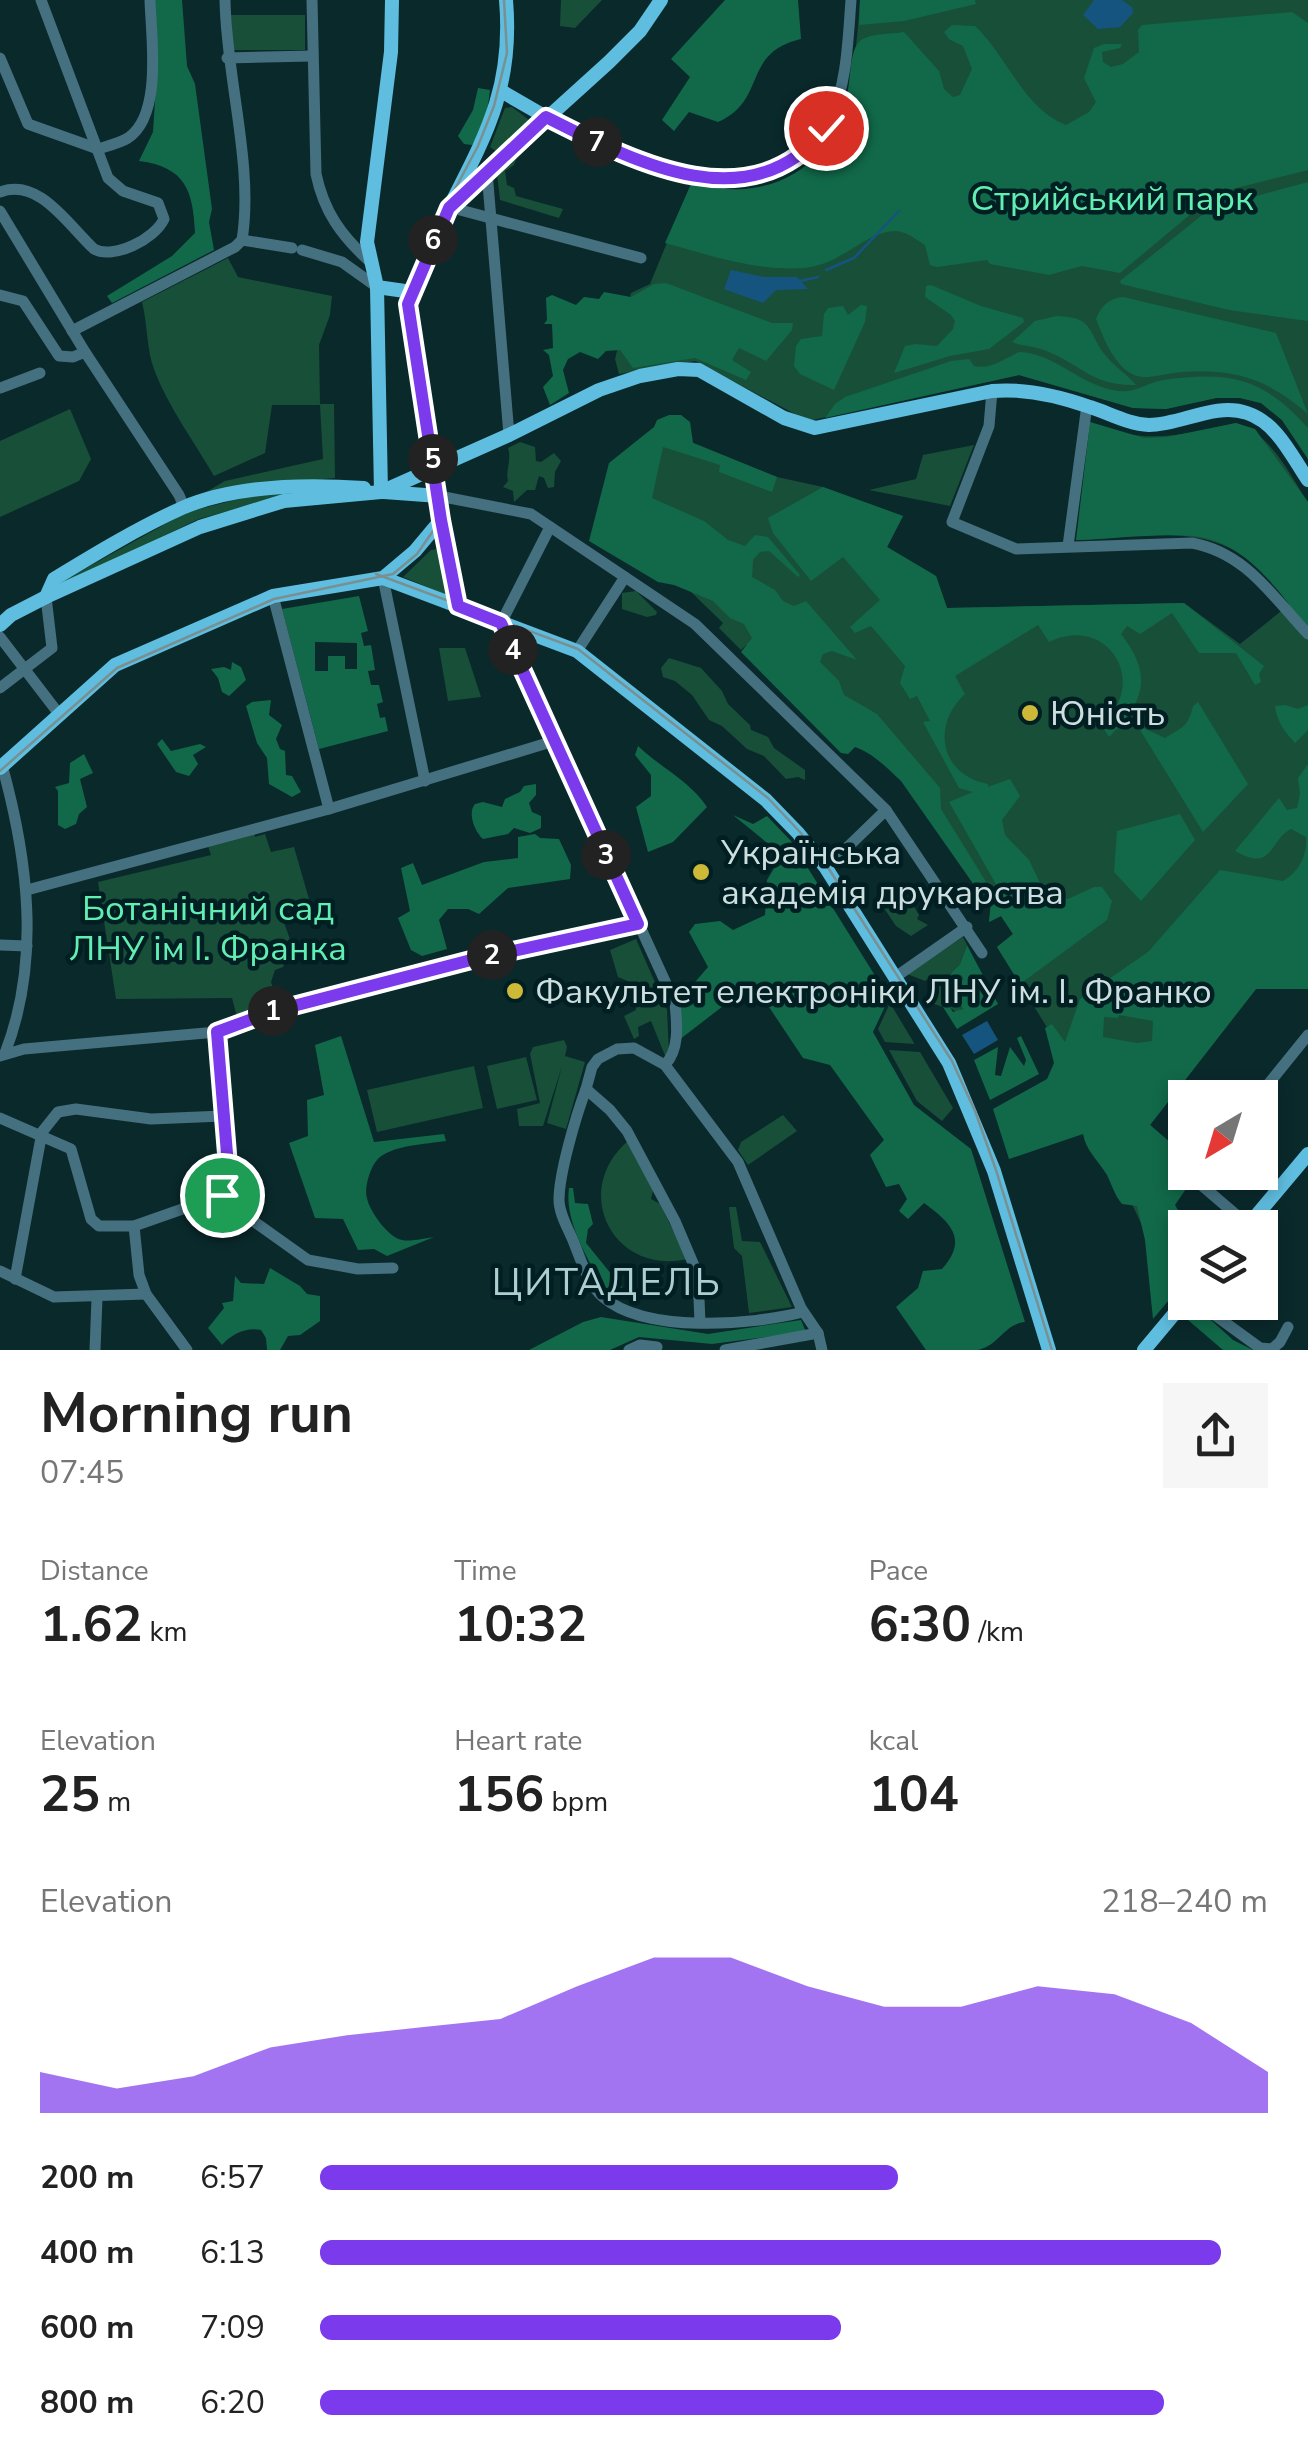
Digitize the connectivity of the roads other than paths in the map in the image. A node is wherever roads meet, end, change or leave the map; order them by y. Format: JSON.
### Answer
{"nodes":[{"id":1,"x":41,"y":0,"type":"edge"},
{"id":2,"x":150,"y":0,"type":"edge"},
{"id":3,"x":226,"y":0,"type":"edge"},
{"id":4,"x":312,"y":0,"type":"edge"},
{"id":5,"x":392,"y":0,"type":"edge"},
{"id":6,"x":506,"y":0,"type":"edge"},
{"id":7,"x":661,"y":0,"type":"edge"},
{"id":8,"x":851,"y":0,"type":"edge"},
{"id":9,"x":312,"y":56,"type":"junction"},
{"id":10,"x":0,"y":58,"type":"edge"},
{"id":11,"x":227,"y":58,"type":"junction"},
{"id":12,"x":501,"y":91,"type":"junction"},
{"id":13,"x":546,"y":117,"type":"junction"},
{"id":14,"x":480,"y":148,"type":"junction"},
{"id":15,"x":98,"y":149,"type":"junction"},
{"id":16,"x":492,"y":167,"type":"junction"},
{"id":17,"x":0,"y":192,"type":"edge"},
{"id":18,"x":449,"y":208,"type":"junction"},
{"id":19,"x":0,"y":211,"type":"edge"},
{"id":20,"x":492,"y":218,"type":"junction"},
{"id":21,"x":242,"y":240,"type":"junction"},
{"id":22,"x":641,"y":258,"type":"dead end"},
{"id":23,"x":369,"y":262,"type":"junction"},
{"id":24,"x":377,"y":287,"type":"junction"},
{"id":25,"x":412,"y":292,"type":"junction"},
{"id":26,"x":0,"y":295,"type":"edge"},
{"id":27,"x":72,"y":331,"type":"junction"},
{"id":28,"x":85,"y":352,"type":"junction"},
{"id":29,"x":40,"y":373,"type":"dead end"},
{"id":30,"x":0,"y":388,"type":"edge"},
{"id":31,"x":992,"y":391,"type":"junction"},
{"id":32,"x":1087,"y":405,"type":"junction"},
{"id":33,"x":509,"y":435,"type":"junction"},
{"id":34,"x":434,"y":468,"type":"junction"},
{"id":35,"x":1308,"y":480,"type":"edge"},
{"id":36,"x":381,"y":492,"type":"junction"},
{"id":37,"x":438,"y":496,"type":"junction"},
{"id":38,"x":184,"y":507,"type":"junction"},
{"id":39,"x":441,"y":520,"type":"junction"},
{"id":40,"x":550,"y":528,"type":"junction"},
{"id":41,"x":1068,"y":546,"type":"junction"},
{"id":42,"x":626,"y":577,"type":"junction"},
{"id":43,"x":383,"y":578,"type":"junction"},
{"id":44,"x":273,"y":596,"type":"junction"},
{"id":45,"x":46,"y":597,"type":"junction"},
{"id":46,"x":458,"y":606,"type":"junction"},
{"id":47,"x":501,"y":623,"type":"junction"},
{"id":48,"x":0,"y":626,"type":"edge"},
{"id":49,"x":1308,"y":634,"type":"edge"},
{"id":50,"x":0,"y":637,"type":"edge"},
{"id":51,"x":577,"y":650,"type":"junction"},
{"id":52,"x":24,"y":667,"type":"junction"},
{"id":53,"x":0,"y":688,"type":"edge"},
{"id":54,"x":61,"y":712,"type":"junction"},
{"id":55,"x":554,"y":741,"type":"junction"},
{"id":56,"x":1,"y":766,"type":"edge"},
{"id":57,"x":424,"y":781,"type":"junction"},
{"id":58,"x":329,"y":810,"type":"junction"},
{"id":59,"x":886,"y":810,"type":"junction"},
{"id":60,"x":826,"y":868,"type":"junction"},
{"id":61,"x":27,"y":890,"type":"junction"},
{"id":62,"x":638,"y":924,"type":"junction"},
{"id":63,"x":966,"y":927,"type":"junction"},
{"id":64,"x":0,"y":946,"type":"edge"},
{"id":65,"x":27,"y":946,"type":"junction"},
{"id":66,"x":982,"y":953,"type":"dead end"},
{"id":67,"x":894,"y":978,"type":"junction"},
{"id":68,"x":217,"y":1032,"type":"junction"},
{"id":69,"x":1308,"y":1035,"type":"edge"},
{"id":70,"x":3,"y":1055,"type":"edge"},
{"id":71,"x":666,"y":1065,"type":"junction"},
{"id":72,"x":1272,"y":1080,"type":"edge"},
{"id":73,"x":586,"y":1089,"type":"junction"},
{"id":74,"x":223,"y":1116,"type":"junction"},
{"id":75,"x":0,"y":1118,"type":"edge"},
{"id":76,"x":41,"y":1136,"type":"junction"},
{"id":77,"x":1308,"y":1154,"type":"edge"},
{"id":78,"x":229,"y":1178,"type":"junction"},
{"id":79,"x":1207,"y":1190,"type":"edge"},
{"id":80,"x":213,"y":1202,"type":"junction"},
{"id":81,"x":1229,"y":1210,"type":"edge"},
{"id":82,"x":1261,"y":1210,"type":"edge"},
{"id":83,"x":249,"y":1218,"type":"junction"},
{"id":84,"x":134,"y":1226,"type":"junction"},
{"id":85,"x":393,"y":1268,"type":"dead end"},
{"id":86,"x":0,"y":1272,"type":"edge"},
{"id":87,"x":15,"y":1279,"type":"junction"},
{"id":88,"x":146,"y":1294,"type":"junction"},
{"id":89,"x":97,"y":1298,"type":"junction"},
{"id":90,"x":803,"y":1312,"type":"junction"},
{"id":91,"x":1169,"y":1320,"type":"edge"},
{"id":92,"x":1222,"y":1320,"type":"edge"},
{"id":93,"x":700,"y":1323,"type":"junction"},
{"id":94,"x":1288,"y":1327,"type":"dead end"},
{"id":95,"x":818,"y":1334,"type":"junction"},
{"id":96,"x":657,"y":1346,"type":"dead end"},
{"id":97,"x":95,"y":1350,"type":"edge"},
{"id":98,"x":187,"y":1350,"type":"edge"},
{"id":99,"x":629,"y":1350,"type":"edge"},
{"id":100,"x":725,"y":1350,"type":"edge"},
{"id":101,"x":822,"y":1350,"type":"edge"},
{"id":102,"x":1049,"y":1350,"type":"edge"},
{"id":103,"x":1144,"y":1350,"type":"edge"}],
"edges":[{"from":1,"to":15,"type":"street"},
{"from":2,"to":15,"type":"street"},
{"from":3,"to":11,"type":"street"},
{"from":4,"to":9,"type":"street"},
{"from":5,"to":23,"type":"main road"},
{"from":6,"to":12,"type":"main road"},
{"from":7,"to":13,"type":"main road"},
{"from":8,"to":13,"type":"street"},
{"from":9,"to":11,"type":"street"},
{"from":9,"to":23,"type":"street"},
{"from":10,"to":15,"type":"street"},
{"from":11,"to":21,"type":"street"},
{"from":12,"to":13,"type":"main road"},
{"from":12,"to":14,"type":"main road"},
{"from":13,"to":16,"type":"main road"},
{"from":14,"to":16,"type":"main road"},
{"from":14,"to":18,"type":"main road"},
{"from":15,"to":17,"type":"street"},
{"from":16,"to":18,"type":"main road"},
{"from":16,"to":20,"type":"street"},
{"from":18,"to":20,"type":"street"},
{"from":18,"to":25,"type":"main road"},
{"from":19,"to":27,"type":"street"},
{"from":20,"to":22,"type":"street"},
{"from":20,"to":33,"type":"street"},
{"from":21,"to":24,"type":"street"},
{"from":21,"to":27,"type":"street"},
{"from":23,"to":24,"type":"main road"},
{"from":24,"to":25,"type":"main road"},
{"from":24,"to":36,"type":"main road"},
{"from":25,"to":34,"type":"main road"},
{"from":26,"to":28,"type":"street"},
{"from":27,"to":28,"type":"street"},
{"from":28,"to":38,"type":"street"},
{"from":29,"to":30,"type":"street"},
{"from":31,"to":32,"type":"main road"},
{"from":31,"to":33,"type":"main road"},
{"from":31,"to":41,"type":"street"},
{"from":32,"to":35,"type":"main road"},
{"from":32,"to":41,"type":"street"},
{"from":33,"to":34,"type":"main road"},
{"from":34,"to":36,"type":"main road"},
{"from":34,"to":37,"type":"main road"},
{"from":36,"to":37,"type":"main road"},
{"from":36,"to":38,"type":"main road"},
{"from":36,"to":45,"type":"main road"},
{"from":37,"to":39,"type":"main road"},
{"from":37,"to":40,"type":"street"},
{"from":38,"to":45,"type":"main road"},
{"from":39,"to":43,"type":"main road"},
{"from":39,"to":46,"type":"main road"},
{"from":40,"to":42,"type":"street"},
{"from":40,"to":47,"type":"street"},
{"from":41,"to":49,"type":"street"},
{"from":42,"to":51,"type":"street"},
{"from":42,"to":59,"type":"street"},
{"from":43,"to":44,"type":"main road"},
{"from":43,"to":46,"type":"main road"},
{"from":43,"to":57,"type":"street"},
{"from":44,"to":54,"type":"main road"},
{"from":44,"to":58,"type":"street"},
{"from":45,"to":48,"type":"main road"},
{"from":45,"to":52,"type":"street"},
{"from":46,"to":47,"type":"main road"},
{"from":47,"to":51,"type":"main road"},
{"from":47,"to":55,"type":"street"},
{"from":50,"to":52,"type":"street"},
{"from":51,"to":60,"type":"main road"},
{"from":52,"to":53,"type":"street"},
{"from":52,"to":54,"type":"street"},
{"from":54,"to":56,"type":"main road"},
{"from":55,"to":57,"type":"street"},
{"from":55,"to":62,"type":"street"},
{"from":56,"to":61,"type":"street"},
{"from":57,"to":58,"type":"street"},
{"from":58,"to":61,"type":"street"},
{"from":59,"to":60,"type":"street"},
{"from":59,"to":63,"type":"street"},
{"from":60,"to":67,"type":"main road"},
{"from":61,"to":65,"type":"street"},
{"from":62,"to":68,"type":"street"},
{"from":62,"to":71,"type":"street"},
{"from":63,"to":66,"type":"street"},
{"from":63,"to":67,"type":"street"},
{"from":64,"to":65,"type":"street"},
{"from":65,"to":70,"type":"street"},
{"from":67,"to":102,"type":"main road"},
{"from":68,"to":70,"type":"street"},
{"from":68,"to":74,"type":"street"},
{"from":69,"to":72,"type":"street"},
{"from":71,"to":73,"type":"street"},
{"from":71,"to":90,"type":"street"},
{"from":73,"to":93,"type":"street"},
{"from":73,"to":93,"type":"street"},
{"from":74,"to":76,"type":"street"},
{"from":74,"to":78,"type":"street"},
{"from":75,"to":76,"type":"street"},
{"from":76,"to":84,"type":"street"},
{"from":76,"to":87,"type":"street"},
{"from":77,"to":82,"type":"main road"},
{"from":78,"to":80,"type":"street"},
{"from":78,"to":83,"type":"street"},
{"from":79,"to":81,"type":"street"},
{"from":80,"to":83,"type":"street"},
{"from":80,"to":84,"type":"street"},
{"from":83,"to":85,"type":"street"},
{"from":84,"to":88,"type":"street"},
{"from":86,"to":87,"type":"street"},
{"from":87,"to":89,"type":"street"},
{"from":88,"to":89,"type":"street"},
{"from":88,"to":98,"type":"street"},
{"from":89,"to":97,"type":"street"},
{"from":90,"to":93,"type":"street"},
{"from":90,"to":95,"type":"street"},
{"from":91,"to":103,"type":"main road"},
{"from":92,"to":94,"type":"street"},
{"from":95,"to":100,"type":"street"},
{"from":95,"to":101,"type":"street"},
{"from":96,"to":99,"type":"street"}]}
